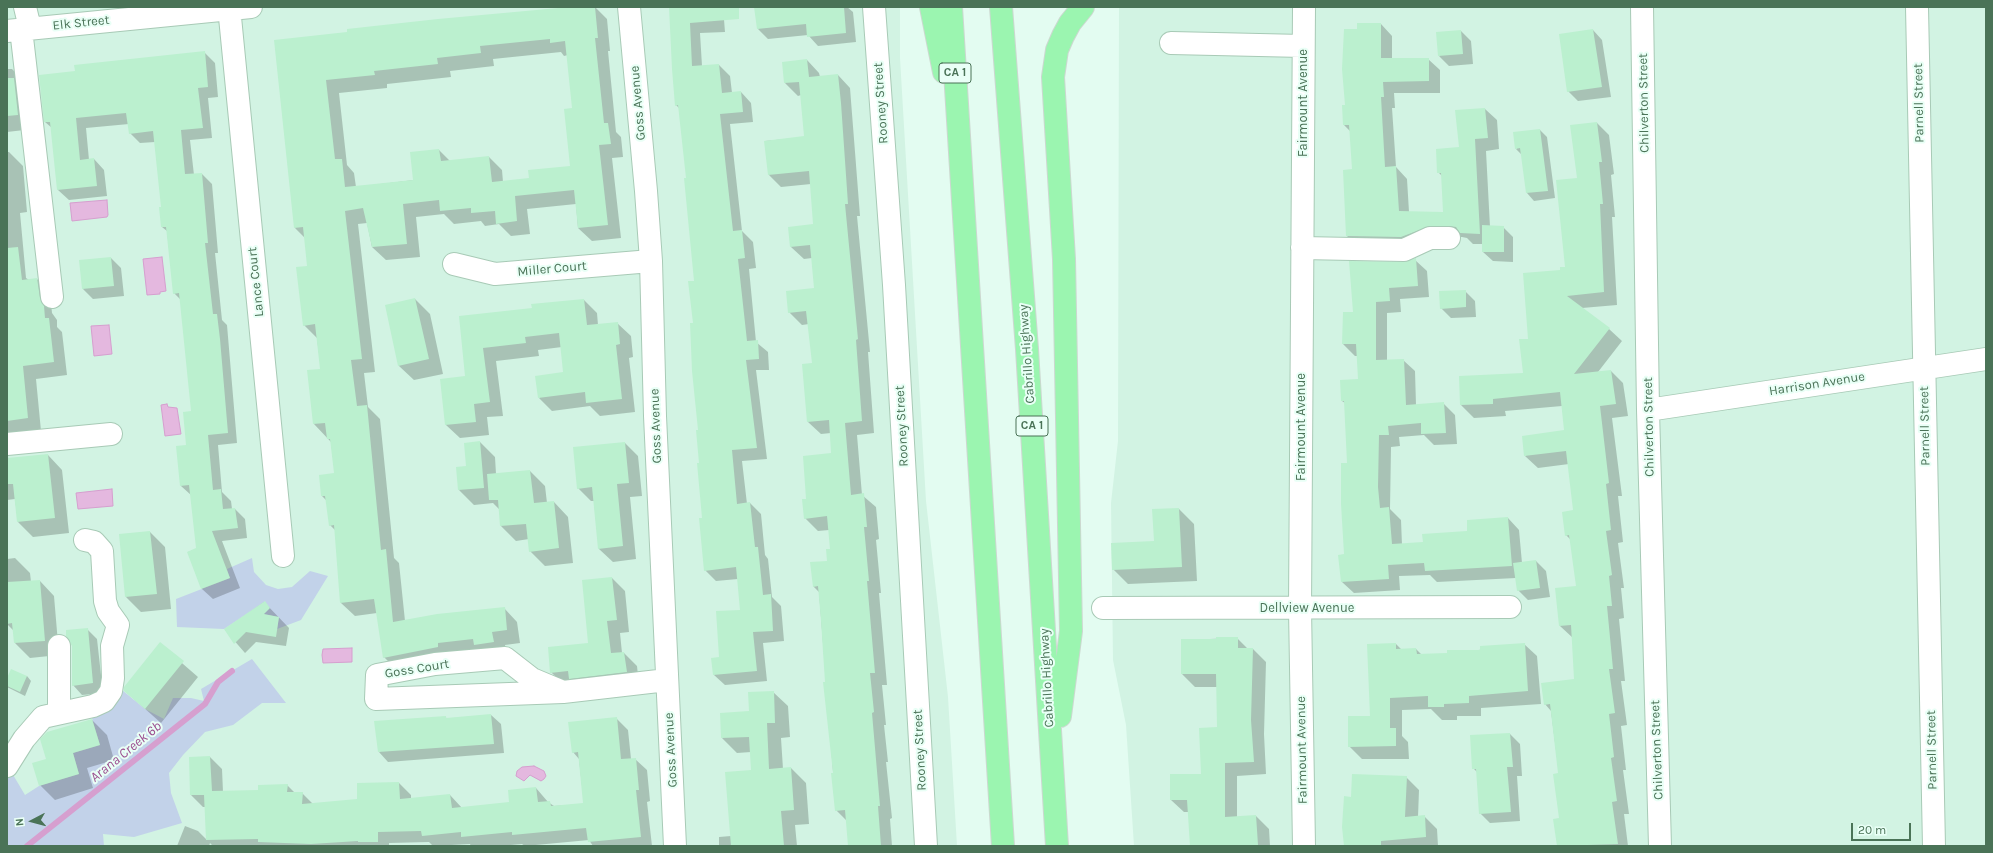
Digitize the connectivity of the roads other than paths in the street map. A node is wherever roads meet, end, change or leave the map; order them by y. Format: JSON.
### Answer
{"nodes":[{"id":1,"x":25,"y":7,"type":"edge"},
{"id":2,"x":251,"y":7,"type":"edge"},
{"id":3,"x":629,"y":7,"type":"edge"},
{"id":4,"x":874,"y":7,"type":"edge"},
{"id":5,"x":931,"y":7,"type":"edge"},
{"id":6,"x":951,"y":7,"type":"edge"},
{"id":7,"x":1001,"y":7,"type":"edge"},
{"id":8,"x":1083,"y":7,"type":"edge"},
{"id":9,"x":1304,"y":7,"type":"edge"},
{"id":10,"x":1642,"y":7,"type":"edge"},
{"id":11,"x":1917,"y":7,"type":"edge"},
{"id":12,"x":229,"y":8,"type":"edge"},
{"id":13,"x":105,"y":13,"type":"edge"},
{"id":14,"x":19,"y":29,"type":"edge"},
{"id":15,"x":1171,"y":43,"type":"dead end"},
{"id":16,"x":1303,"y":46,"type":"junction"},
{"id":17,"x":958,"y":140,"type":"junction"},
{"id":18,"x":1449,"y":238,"type":"dead end"},
{"id":19,"x":1302,"y":248,"type":"junction"},
{"id":20,"x":651,"y":261,"type":"junction"},
{"id":21,"x":454,"y":264,"type":"dead end"},
{"id":22,"x":52,"y":297,"type":"dead end"},
{"id":23,"x":1986,"y":358,"type":"edge"},
{"id":24,"x":1924,"y":368,"type":"junction"},
{"id":25,"x":1648,"y":410,"type":"junction"},
{"id":26,"x":110,"y":434,"type":"dead end"},
{"id":27,"x":7,"y":444,"type":"edge"},
{"id":28,"x":85,"y":540,"type":"dead end"},
{"id":29,"x":283,"y":556,"type":"dead end"},
{"id":30,"x":1103,"y":608,"type":"dead end"},
{"id":31,"x":1300,"y":608,"type":"junction"},
{"id":32,"x":1510,"y":608,"type":"dead end"},
{"id":33,"x":59,"y":646,"type":"dead end"},
{"id":34,"x":667,"y":680,"type":"junction"},
{"id":35,"x":563,"y":692,"type":"junction"},
{"id":36,"x":59,"y":713,"type":"junction"},
{"id":37,"x":7,"y":766,"type":"edge"},
{"id":38,"x":1053,"y":768,"type":"junction"},
{"id":39,"x":675,"y":846,"type":"edge"},
{"id":40,"x":926,"y":846,"type":"edge"},
{"id":41,"x":1003,"y":846,"type":"edge"},
{"id":42,"x":1058,"y":846,"type":"edge"},
{"id":43,"x":1304,"y":846,"type":"edge"},
{"id":44,"x":1660,"y":846,"type":"edge"},
{"id":45,"x":1934,"y":846,"type":"edge"}],
"edges":[{"from":1,"to":14,"type":"street"},
{"from":2,"to":12,"type":"street","name":"Elk Street"},
{"from":3,"to":20,"type":"street","name":"Goss Avenue"},
{"from":4,"to":40,"type":"street","name":"Rooney Street"},
{"from":5,"to":17,"type":"highway"},
{"from":6,"to":17,"type":"highway","number":"CA 1"},
{"from":7,"to":38,"type":"highway","name":"Cabrillo Highway","number":"CA 1"},
{"from":8,"to":38,"type":"highway"},
{"from":9,"to":16,"type":"street","name":"Fairmount Avenue"},
{"from":10,"to":25,"type":"street","name":"Chilverton Street"},
{"from":11,"to":24,"type":"street","name":"Parnell Street"},
{"from":12,"to":13,"type":"street","name":"Elk Street"},
{"from":12,"to":29,"type":"street","name":"Lance Court"},
{"from":13,"to":14,"type":"street","name":"Elk Street"},
{"from":14,"to":22,"type":"street"},
{"from":15,"to":16,"type":"street"},
{"from":16,"to":19,"type":"street","name":"Fairmount Avenue"},
{"from":17,"to":41,"type":"highway","number":"CA 1"},
{"from":18,"to":19,"type":"street"},
{"from":19,"to":31,"type":"street","name":"Fairmount Avenue"},
{"from":20,"to":21,"type":"street","name":"Miller Court"},
{"from":20,"to":34,"type":"street","name":"Goss Avenue"},
{"from":23,"to":24,"type":"street","name":"Harrison Avenue"},
{"from":24,"to":25,"type":"street","name":"Harrison Avenue"},
{"from":24,"to":45,"type":"street","name":"Parnell Street"},
{"from":25,"to":44,"type":"street","name":"Chilverton Street"},
{"from":26,"to":27,"type":"street"},
{"from":28,"to":36,"type":"street"},
{"from":30,"to":31,"type":"street","name":"Dellview Avenue"},
{"from":31,"to":32,"type":"street","name":"Dellview Avenue"},
{"from":31,"to":43,"type":"street","name":"Fairmount Avenue"},
{"from":33,"to":36,"type":"street"},
{"from":34,"to":35,"type":"street","name":"Goss Court"},
{"from":34,"to":39,"type":"street","name":"Goss Avenue"},
{"from":35,"to":35,"type":"street","name":"Goss Court"},
{"from":36,"to":37,"type":"street"},
{"from":38,"to":42,"type":"highway","name":"Cabrillo Highway","number":"CA 1"}]}
